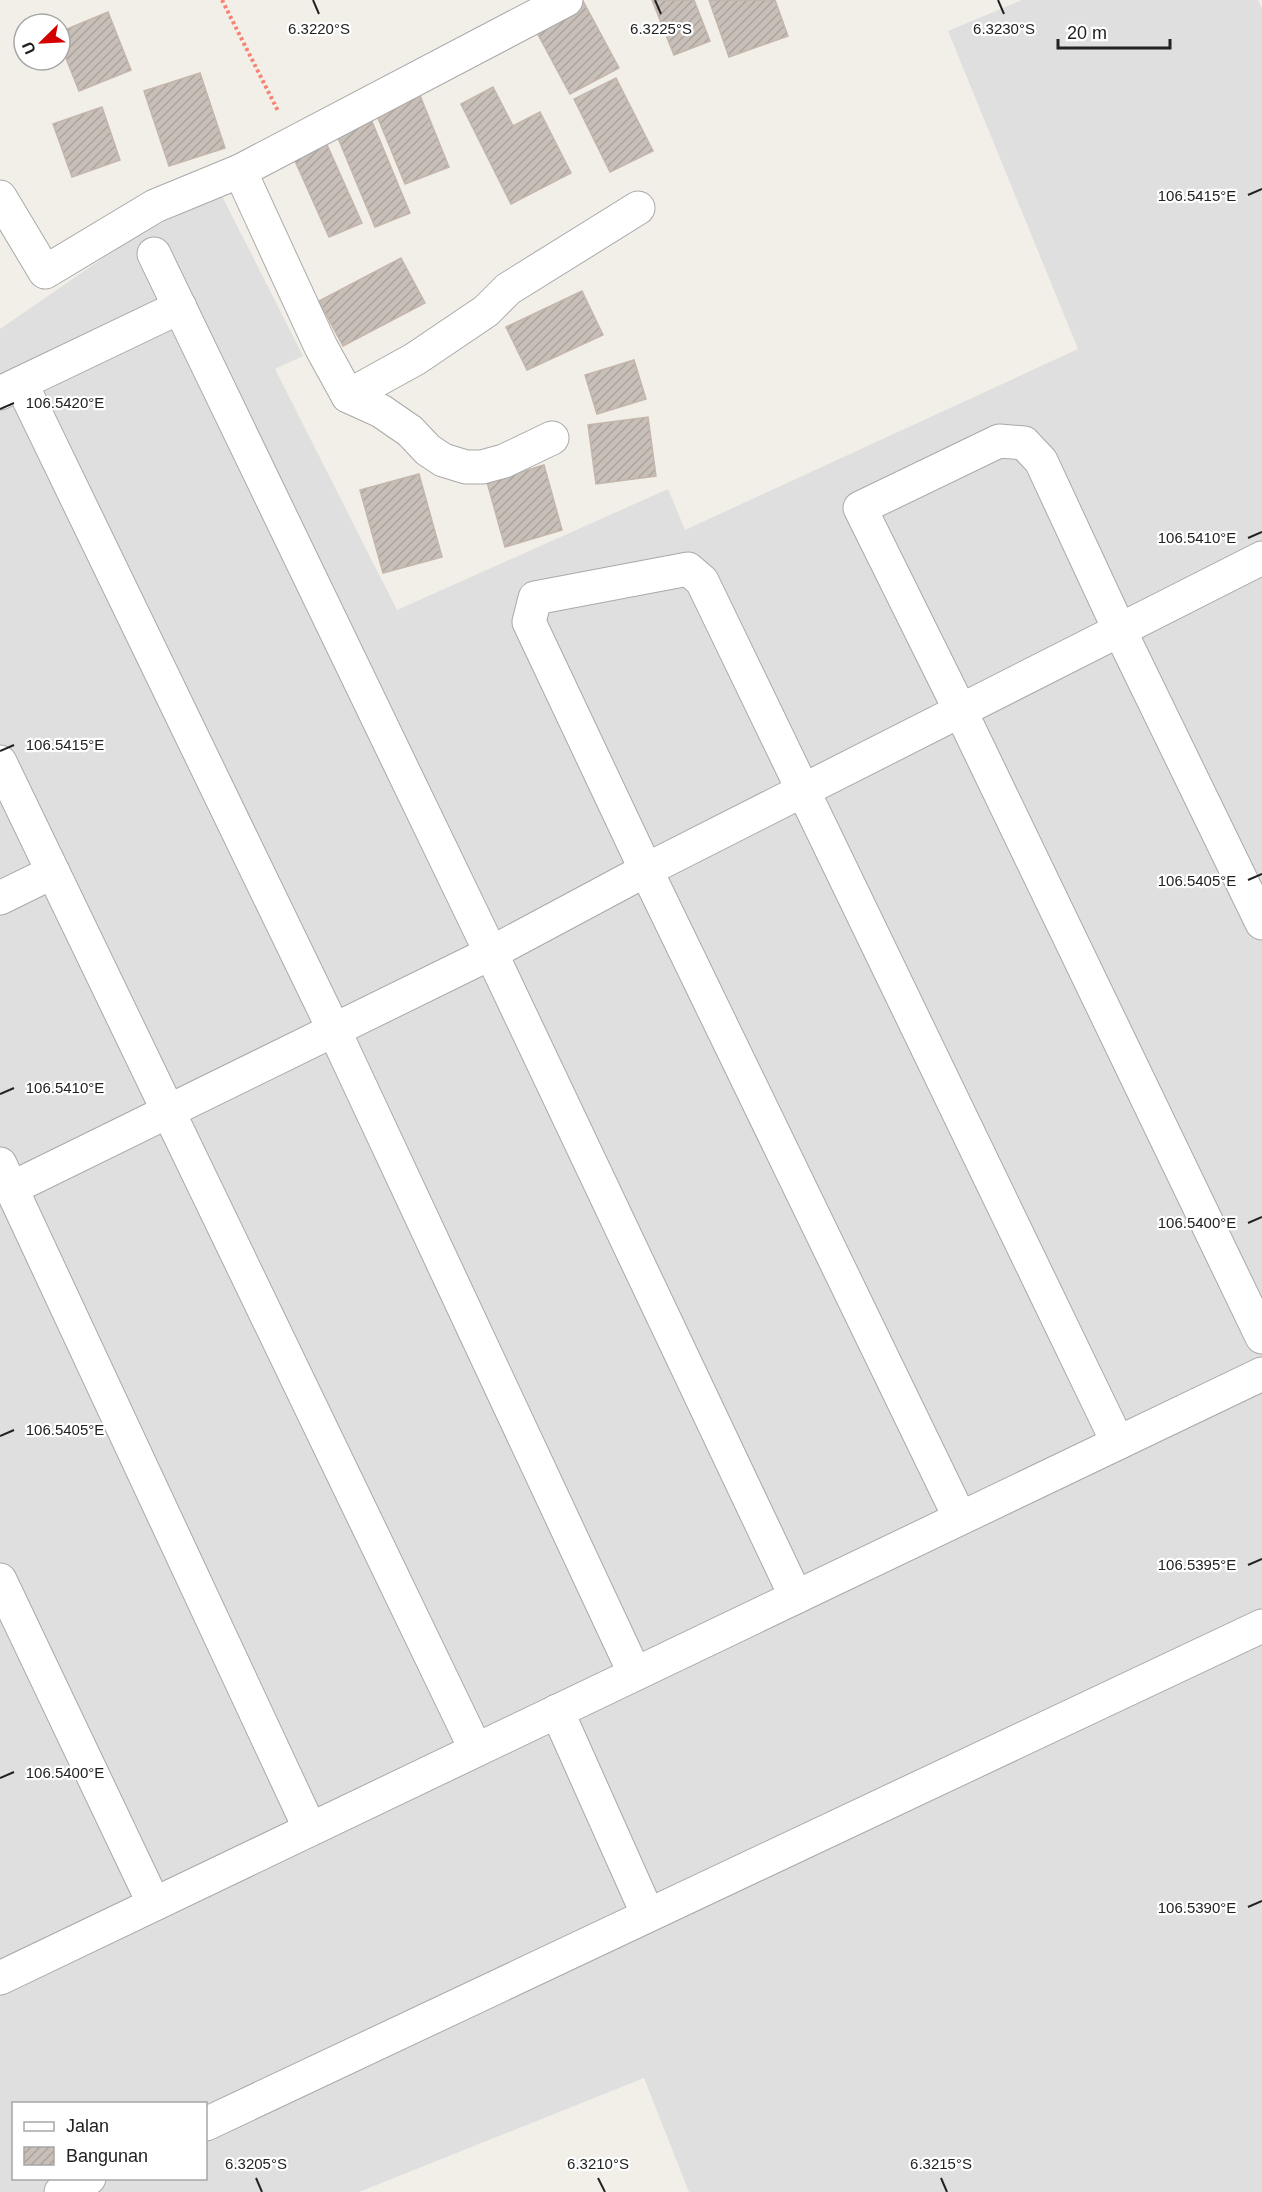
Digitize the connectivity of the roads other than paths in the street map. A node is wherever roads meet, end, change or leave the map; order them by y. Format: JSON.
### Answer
{"nodes":[{"id":1,"x":566,"y":0,"type":"edge"},
{"id":2,"x":240,"y":171,"type":"junction"},
{"id":3,"x":0,"y":197,"type":"edge"},
{"id":4,"x":638,"y":208,"type":"dead end"},
{"id":5,"x":154,"y":254,"type":"dead end"},
{"id":6,"x":180,"y":307,"type":"junction"},
{"id":7,"x":10,"y":388,"type":"edge"},
{"id":8,"x":348,"y":396,"type":"junction"},
{"id":9,"x":552,"y":438,"type":"dead end"},
{"id":10,"x":1262,"y":558,"type":"edge"},
{"id":11,"x":1120,"y":631,"type":"junction"},
{"id":12,"x":960,"y":710,"type":"junction"},
{"id":13,"x":0,"y":762,"type":"edge"},
{"id":14,"x":802,"y":791,"type":"junction"},
{"id":15,"x":646,"y":870,"type":"junction"},
{"id":16,"x":53,"y":872,"type":"junction"},
{"id":17,"x":0,"y":898,"type":"edge"},
{"id":18,"x":1262,"y":923,"type":"edge"},
{"id":19,"x":491,"y":953,"type":"junction"},
{"id":20,"x":334,"y":1030,"type":"junction"},
{"id":21,"x":169,"y":1113,"type":"junction"},
{"id":22,"x":9,"y":1195,"type":"edge"},
{"id":23,"x":1262,"y":1337,"type":"edge"},
{"id":24,"x":1262,"y":1374,"type":"edge"},
{"id":25,"x":1118,"y":1443,"type":"junction"},
{"id":26,"x":960,"y":1518,"type":"junction"},
{"id":27,"x":0,"y":1580,"type":"edge"},
{"id":28,"x":796,"y":1597,"type":"junction"},
{"id":29,"x":1262,"y":1626,"type":"edge"},
{"id":30,"x":635,"y":1674,"type":"junction"},
{"id":31,"x":557,"y":1711,"type":"junction"},
{"id":32,"x":476,"y":1750,"type":"junction"},
{"id":33,"x":310,"y":1829,"type":"junction"},
{"id":34,"x":154,"y":1904,"type":"junction"},
{"id":35,"x":648,"y":1915,"type":"junction"},
{"id":36,"x":0,"y":1978,"type":"edge"},
{"id":37,"x":207,"y":2124,"type":"edge"},
{"id":38,"x":85,"y":2180,"type":"edge"},
{"id":39,"x":61,"y":2192,"type":"edge"}],
"edges":[{"from":1,"to":2,"type":"street"},
{"from":2,"to":3,"type":"street"},
{"from":2,"to":8,"type":"street"},
{"from":4,"to":8,"type":"street"},
{"from":5,"to":6,"type":"street"},
{"from":6,"to":7,"type":"street"},
{"from":6,"to":19,"type":"street"},
{"from":7,"to":20,"type":"street"},
{"from":8,"to":9,"type":"street"},
{"from":10,"to":11,"type":"street"},
{"from":11,"to":12,"type":"street"},
{"from":11,"to":12,"type":"street"},
{"from":11,"to":18,"type":"street"},
{"from":12,"to":14,"type":"street"},
{"from":12,"to":23,"type":"street"},
{"from":13,"to":16,"type":"street"},
{"from":14,"to":15,"type":"street"},
{"from":14,"to":15,"type":"street"},
{"from":14,"to":25,"type":"street"},
{"from":15,"to":19,"type":"street"},
{"from":15,"to":26,"type":"street"},
{"from":16,"to":17,"type":"street"},
{"from":16,"to":21,"type":"street"},
{"from":19,"to":20,"type":"street"},
{"from":19,"to":28,"type":"street"},
{"from":20,"to":21,"type":"street"},
{"from":20,"to":30,"type":"street"},
{"from":21,"to":22,"type":"street"},
{"from":21,"to":32,"type":"street"},
{"from":22,"to":33,"type":"street"},
{"from":24,"to":25,"type":"street"},
{"from":25,"to":26,"type":"street"},
{"from":26,"to":28,"type":"street"},
{"from":27,"to":34,"type":"street"},
{"from":28,"to":30,"type":"street"},
{"from":29,"to":35,"type":"street"},
{"from":30,"to":31,"type":"street"},
{"from":31,"to":32,"type":"street"},
{"from":31,"to":35,"type":"street"},
{"from":32,"to":33,"type":"street"},
{"from":33,"to":34,"type":"street"},
{"from":34,"to":36,"type":"street"},
{"from":35,"to":37,"type":"street"},
{"from":38,"to":39,"type":"street"}]}
